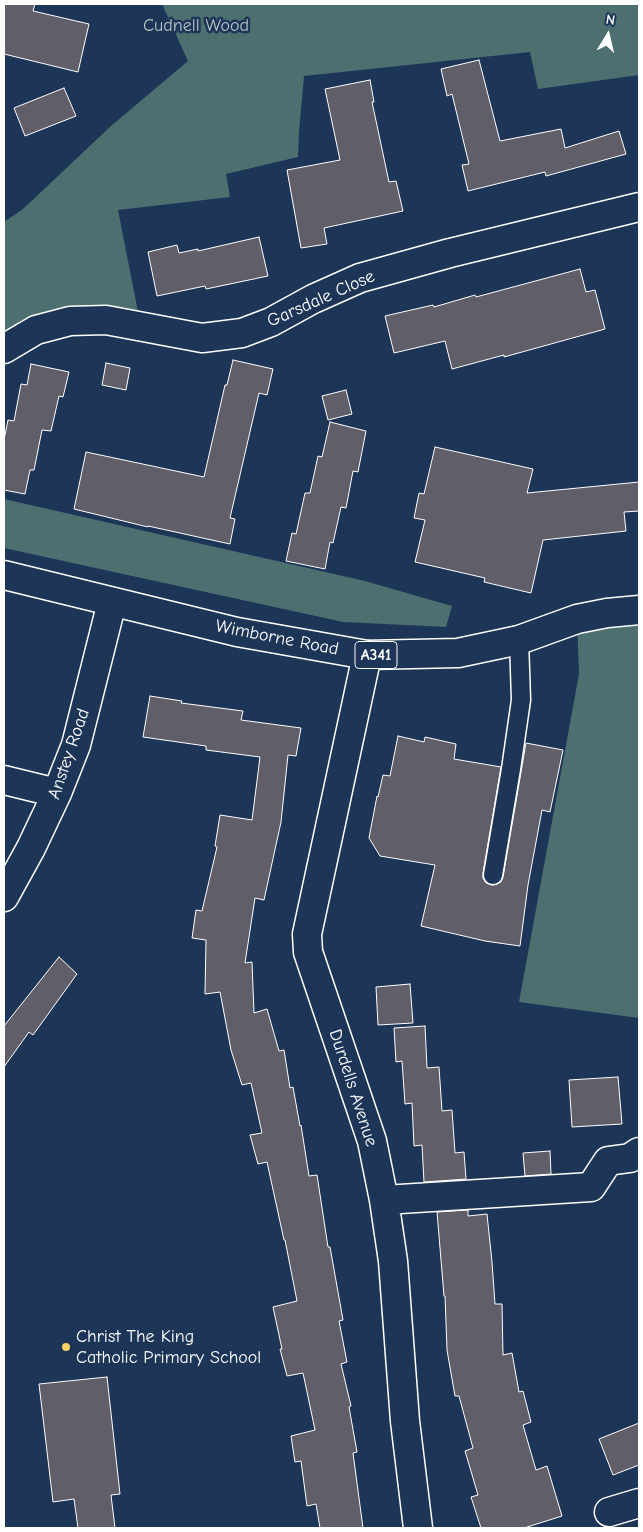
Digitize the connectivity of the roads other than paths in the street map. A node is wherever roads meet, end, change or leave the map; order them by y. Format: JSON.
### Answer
{"nodes":[{"id":1,"x":639,"y":207,"type":"edge"},
{"id":2,"x":4,"y":349,"type":"edge"},
{"id":3,"x":4,"y":576,"type":"edge"},
{"id":4,"x":112,"y":602,"type":"junction"},
{"id":5,"x":639,"y":610,"type":"edge"},
{"id":6,"x":519,"y":640,"type":"junction"},
{"id":7,"x":367,"y":655,"type":"junction"},
{"id":8,"x":4,"y":780,"type":"edge"},
{"id":9,"x":57,"y":793,"type":"junction"},
{"id":10,"x":493,"y":875,"type":"dead end"},
{"id":11,"x":4,"y":897,"type":"edge"},
{"id":12,"x":639,"y":1152,"type":"edge"},
{"id":13,"x":384,"y":1200,"type":"junction"},
{"id":14,"x":639,"y":1503,"type":"edge"},
{"id":15,"x":610,"y":1512,"type":"dead end"},
{"id":16,"x":418,"y":1528,"type":"edge"}],
"edges":[{"from":1,"to":2,"type":"street","name":"Garsdale Close"},
{"from":3,"to":4,"type":"street","name":"Wimborne Road","number":"A341"},
{"from":4,"to":7,"type":"street","name":"Wimborne Road","number":"A341"},
{"from":4,"to":9,"type":"street","name":"Anstey Road"},
{"from":5,"to":6,"type":"street","name":"Wimborne Road","number":"A341"},
{"from":6,"to":7,"type":"street","name":"Wimborne Road","number":"A341"},
{"from":6,"to":10,"type":"lane"},
{"from":7,"to":13,"type":"street","name":"Durdells Avenue"},
{"from":8,"to":9,"type":"street"},
{"from":9,"to":11,"type":"street","name":"Anstey Road"},
{"from":12,"to":13,"type":"street"},
{"from":13,"to":16,"type":"street","name":"Durdells Avenue"},
{"from":14,"to":15,"type":"street"}]}
